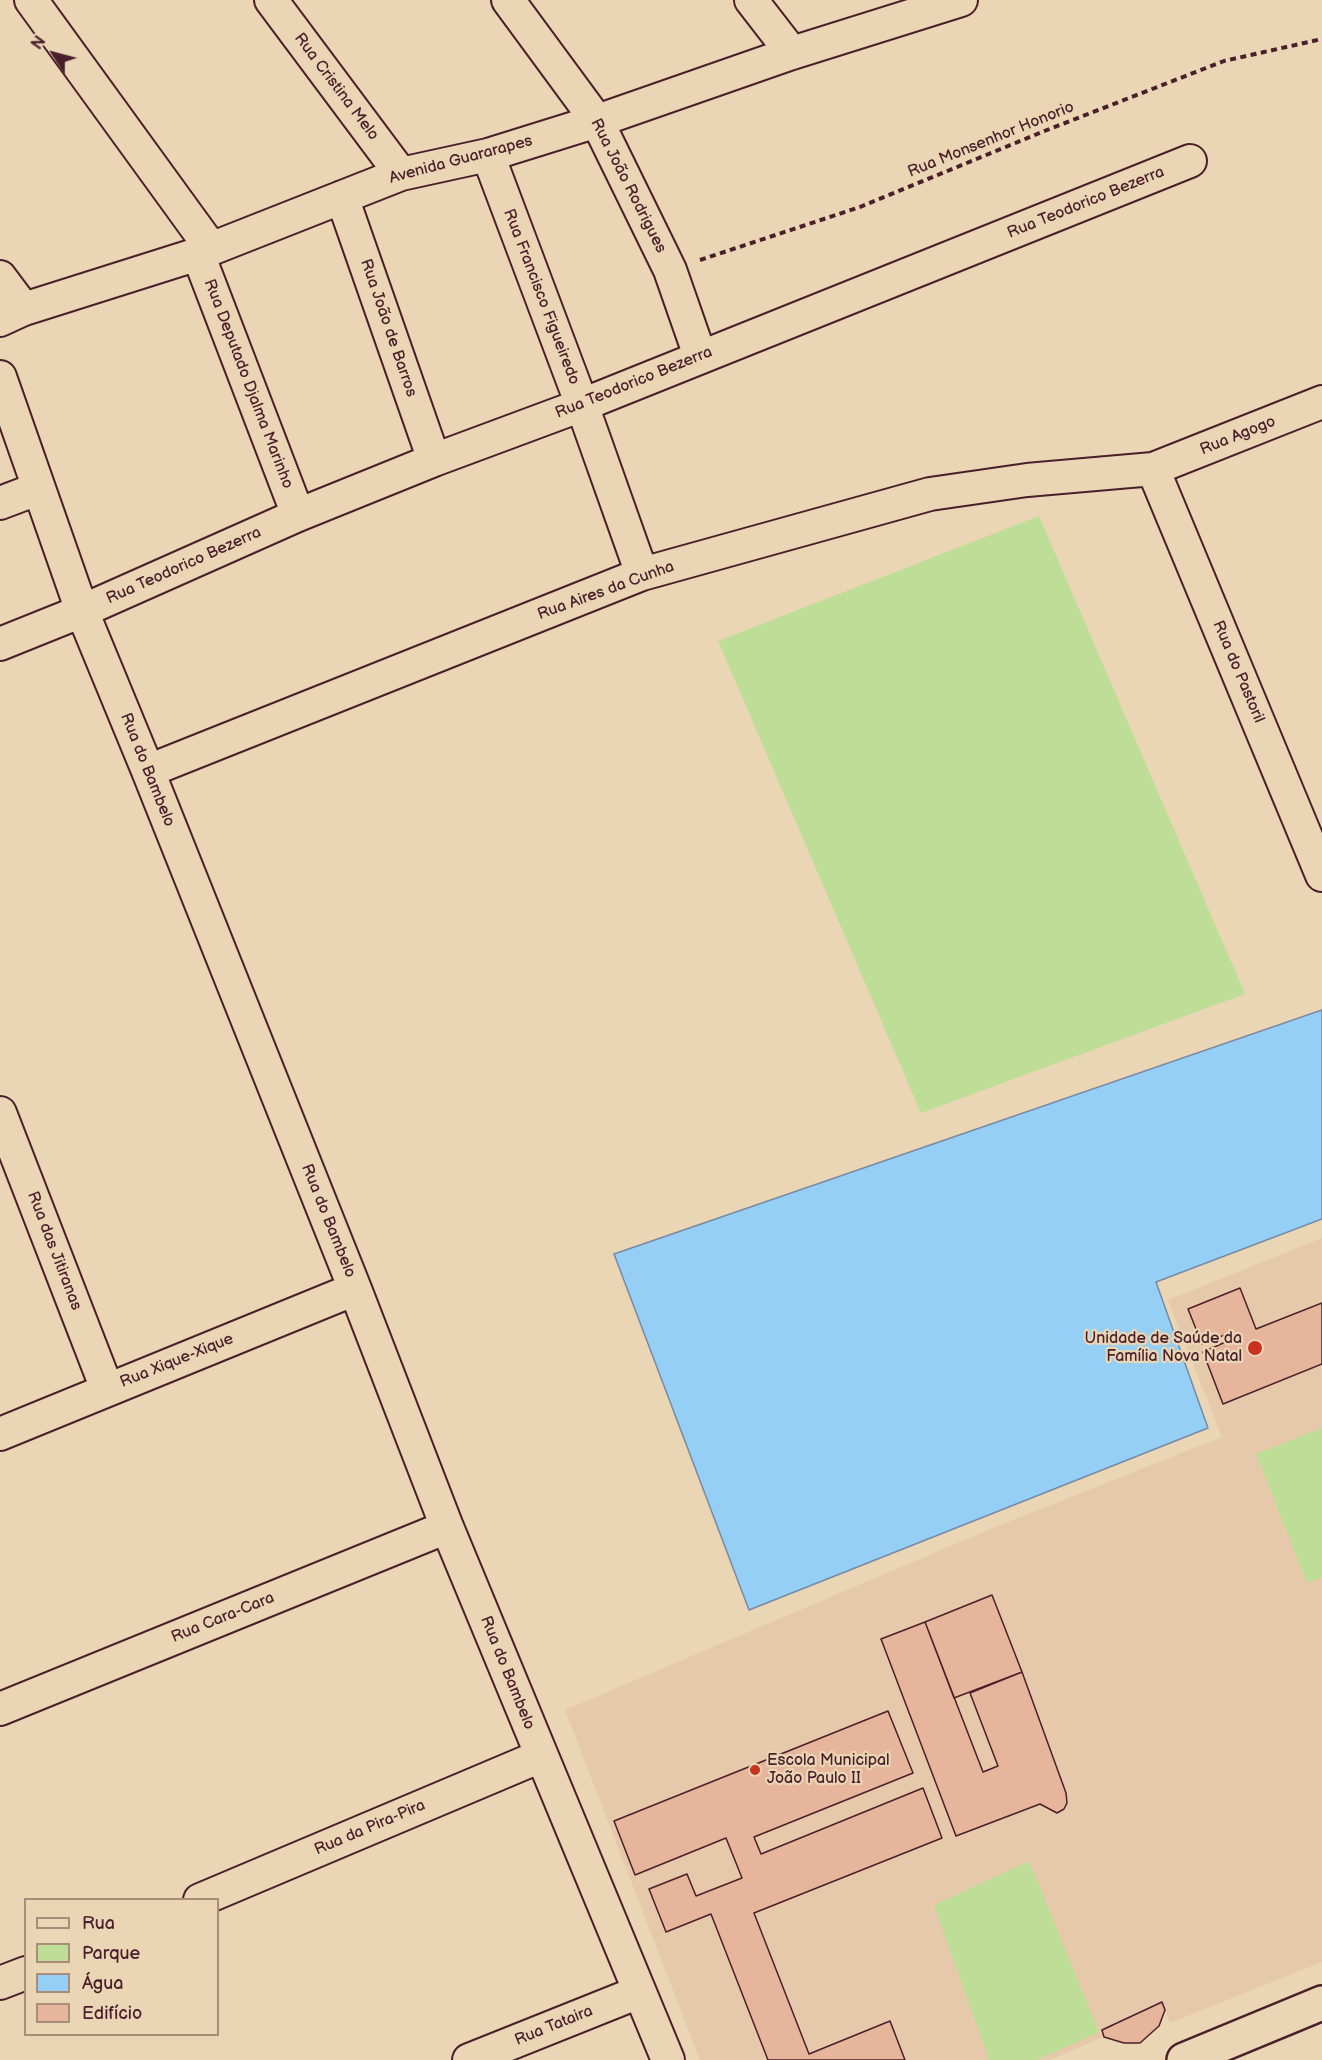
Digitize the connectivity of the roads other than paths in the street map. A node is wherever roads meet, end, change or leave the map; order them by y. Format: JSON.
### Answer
{"nodes":[{"id":1,"x":31,"y":0,"type":"edge"},
{"id":2,"x":271,"y":0,"type":"edge"},
{"id":3,"x":508,"y":0,"type":"edge"},
{"id":4,"x":751,"y":0,"type":"edge"},
{"id":5,"x":961,"y":0,"type":"edge"},
{"id":6,"x":792,"y":53,"type":"junction"},
{"id":7,"x":597,"y":121,"type":"junction"},
{"id":8,"x":488,"y":156,"type":"junction"},
{"id":9,"x":1190,"y":161,"type":"dead end"},
{"id":10,"x":401,"y":174,"type":"junction"},
{"id":11,"x":342,"y":197,"type":"junction"},
{"id":12,"x":205,"y":251,"type":"junction"},
{"id":13,"x":0,"y":277,"type":"edge"},
{"id":14,"x":12,"y":315,"type":"edge"},
{"id":15,"x":700,"y":356,"type":"junction"},
{"id":16,"x":0,"y":378,"type":"edge"},
{"id":17,"x":1322,"y":402,"type":"edge"},
{"id":18,"x":582,"y":405,"type":"junction"},
{"id":19,"x":434,"y":460,"type":"junction"},
{"id":20,"x":1153,"y":469,"type":"junction"},
{"id":21,"x":38,"y":489,"type":"junction"},
{"id":22,"x":0,"y":503,"type":"edge"},
{"id":23,"x":298,"y":515,"type":"junction"},
{"id":24,"x":642,"y":574,"type":"junction"},
{"id":25,"x":82,"y":611,"type":"junction"},
{"id":26,"x":0,"y":644,"type":"edge"},
{"id":27,"x":148,"y":771,"type":"junction"},
{"id":28,"x":1322,"y":874,"type":"edge"},
{"id":29,"x":0,"y":1113,"type":"edge"},
{"id":30,"x":355,"y":1289,"type":"junction"},
{"id":31,"x":107,"y":1389,"type":"junction"},
{"id":32,"x":0,"y":1434,"type":"edge"},
{"id":33,"x":447,"y":1527,"type":"junction"},
{"id":34,"x":0,"y":1709,"type":"edge"},
{"id":35,"x":541,"y":1756,"type":"junction"},
{"id":36,"x":202,"y":1898,"type":"edge"},
{"id":37,"x":24,"y":1974,"type":"edge"},
{"id":38,"x":0,"y":1983,"type":"edge"},
{"id":39,"x":639,"y":1992,"type":"junction"},
{"id":40,"x":1322,"y":2003,"type":"edge"},
{"id":41,"x":1233,"y":2051,"type":"edge"},
{"id":42,"x":469,"y":2060,"type":"edge"},
{"id":43,"x":668,"y":2060,"type":"edge"},
{"id":44,"x":1184,"y":2060,"type":"edge"}],
"edges":[{"from":1,"to":12,"type":"street","name":"Rua Deputado Djalma Marinho"},
{"from":2,"to":10,"type":"street","name":"Rua Cristina Melo"},
{"from":3,"to":7,"type":"street","name":"Rua João Rodrigues"},
{"from":4,"to":6,"type":"street"},
{"from":5,"to":6,"type":"street","name":"Avenida Guararapes"},
{"from":6,"to":7,"type":"street","name":"Avenida Guararapes"},
{"from":7,"to":8,"type":"street","name":"Avenida Guararapes"},
{"from":7,"to":15,"type":"street","name":"Rua João Rodrigues"},
{"from":8,"to":10,"type":"street","name":"Avenida Guararapes"},
{"from":8,"to":18,"type":"street","name":"Rua Francisco Figueiredo"},
{"from":9,"to":15,"type":"street","name":"Rua Teodorico Bezerra"},
{"from":10,"to":11,"type":"street","name":"Avenida Guararapes"},
{"from":11,"to":12,"type":"street","name":"Avenida Guararapes"},
{"from":11,"to":19,"type":"street","name":"Rua João de Barros"},
{"from":12,"to":14,"type":"street","name":"Avenida Guararapes"},
{"from":12,"to":23,"type":"street","name":"Rua Deputado Djalma Marinho"},
{"from":13,"to":14,"type":"street"},
{"from":15,"to":18,"type":"street","name":"Rua Teodorico Bezerra"},
{"from":16,"to":21,"type":"street","name":"Rua do Bambelo"},
{"from":17,"to":20,"type":"street","name":"Rua Agogo"},
{"from":18,"to":19,"type":"street","name":"Rua Teodorico Bezerra"},
{"from":18,"to":24,"type":"street","name":"Rua Francisco Figueiredo"},
{"from":19,"to":23,"type":"street","name":"Rua Teodorico Bezerra"},
{"from":20,"to":24,"type":"street","name":"Rua Aires da Cunha"},
{"from":20,"to":28,"type":"street","name":"Rua do Pastoril"},
{"from":21,"to":22,"type":"street"},
{"from":21,"to":25,"type":"street","name":"Rua do Bambelo"},
{"from":23,"to":25,"type":"street","name":"Rua Teodorico Bezerra"},
{"from":24,"to":27,"type":"street","name":"Rua Aires da Cunha"},
{"from":25,"to":26,"type":"street","name":"Rua Teodorico Bezerra"},
{"from":25,"to":27,"type":"street","name":"Rua do Bambelo"},
{"from":27,"to":30,"type":"street","name":"Rua do Bambelo"},
{"from":29,"to":31,"type":"street","name":"Rua das Jitiranas"},
{"from":30,"to":31,"type":"street","name":"Rua Xique-Xique"},
{"from":30,"to":33,"type":"street","name":"Rua do Bambelo"},
{"from":31,"to":32,"type":"street","name":"Rua Xique-Xique"},
{"from":33,"to":34,"type":"street","name":"Rua Cara-Cara"},
{"from":33,"to":35,"type":"street","name":"Rua do Bambelo"},
{"from":35,"to":36,"type":"street","name":"Rua da Pira-Pira"},
{"from":35,"to":39,"type":"street","name":"Rua do Bambelo"},
{"from":37,"to":38,"type":"street"},
{"from":39,"to":42,"type":"street","name":"Rua Tataira"},
{"from":39,"to":43,"type":"street","name":"Rua do Bambelo"},
{"from":40,"to":41,"type":"street"},
{"from":41,"to":44,"type":"street"}]}
